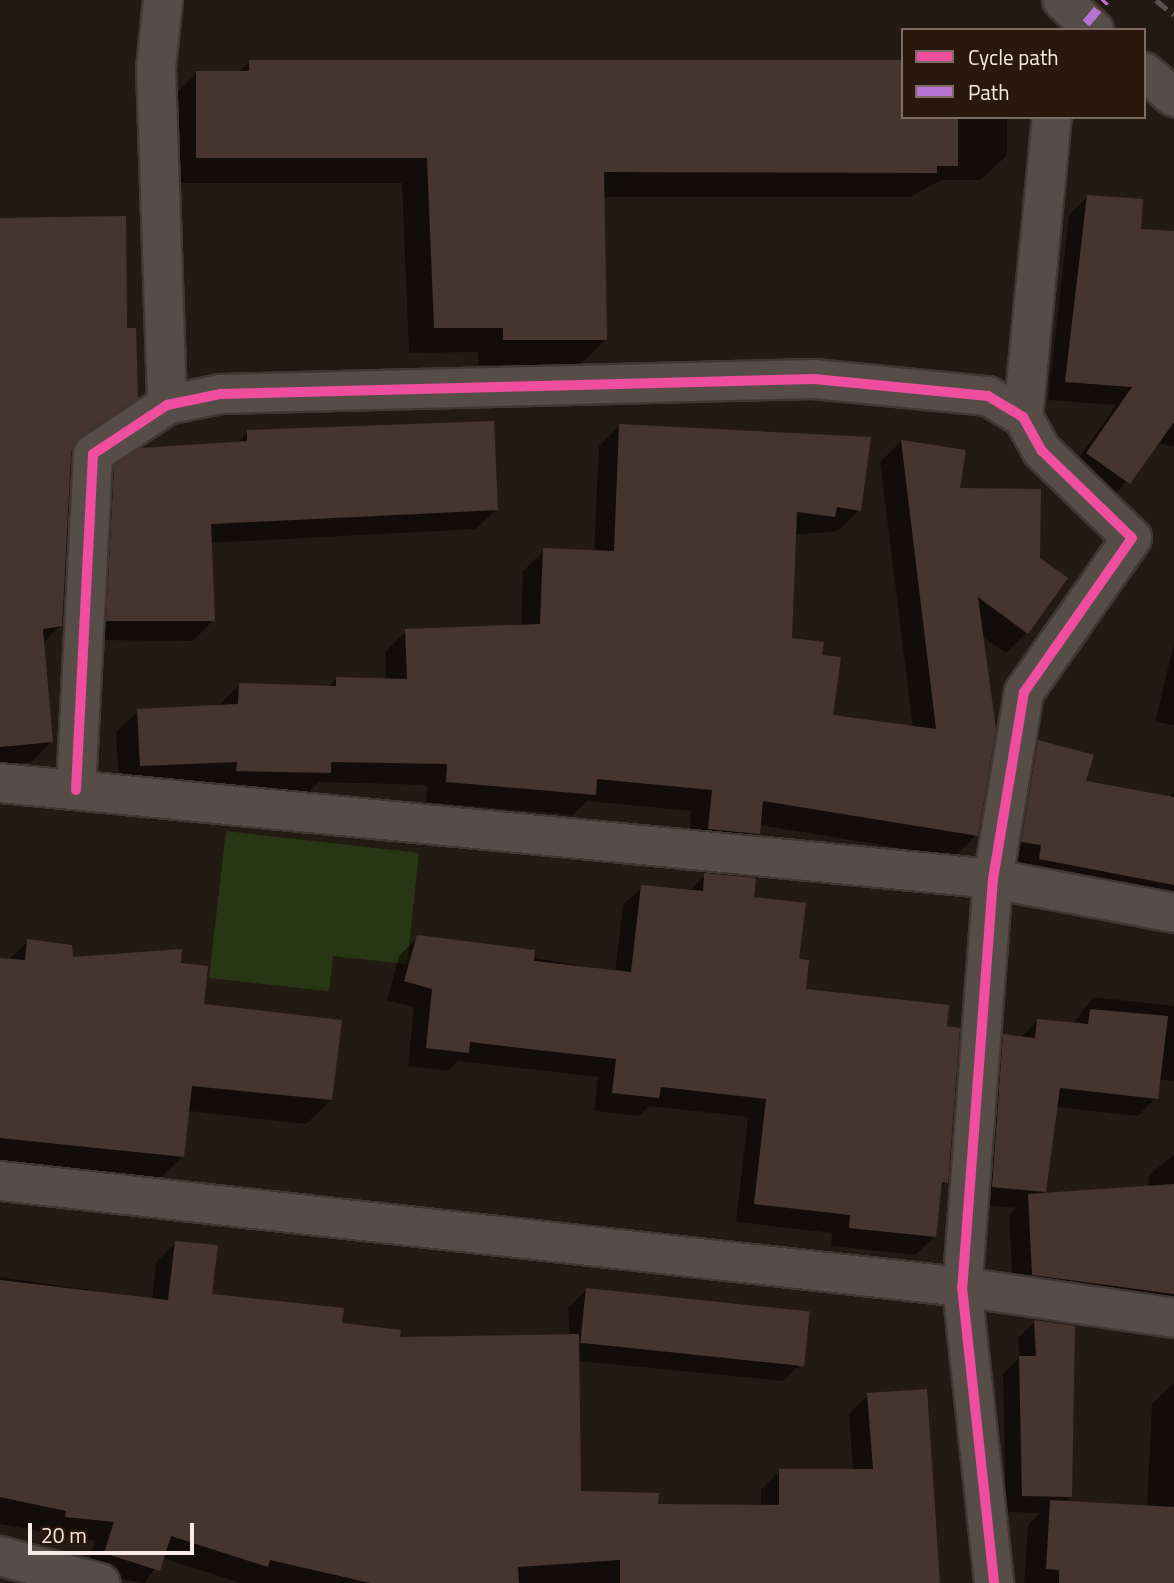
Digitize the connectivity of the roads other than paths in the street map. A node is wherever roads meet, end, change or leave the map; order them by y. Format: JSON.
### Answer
{"nodes":[{"id":1,"x":163,"y":0,"type":"edge"},
{"id":2,"x":1062,"y":10,"type":"edge"},
{"id":3,"x":1091,"y":28,"type":"edge"},
{"id":4,"x":1146,"y":74,"type":"edge"},
{"id":5,"x":1174,"y":97,"type":"edge"},
{"id":6,"x":1052,"y":119,"type":"edge"},
{"id":7,"x":167,"y":405,"type":"junction"},
{"id":8,"x":1023,"y":418,"type":"junction"},
{"id":9,"x":0,"y":783,"type":"edge"},
{"id":10,"x":76,"y":790,"type":"junction"},
{"id":11,"x":993,"y":878,"type":"junction"},
{"id":12,"x":1174,"y":913,"type":"edge"},
{"id":13,"x":0,"y":1181,"type":"edge"},
{"id":14,"x":962,"y":1287,"type":"junction"},
{"id":15,"x":1174,"y":1318,"type":"edge"},
{"id":16,"x":0,"y":1556,"type":"edge"},
{"id":17,"x":100,"y":1583,"type":"edge"},
{"id":18,"x":994,"y":1583,"type":"edge"}],
"edges":[{"from":1,"to":7,"type":"street"},
{"from":2,"to":3,"type":"street"},
{"from":4,"to":5,"type":"street"},
{"from":6,"to":8,"type":"street"},
{"from":7,"to":8,"type":"street"},
{"from":7,"to":10,"type":"street"},
{"from":8,"to":11,"type":"street"},
{"from":9,"to":10,"type":"street"},
{"from":10,"to":11,"type":"street"},
{"from":11,"to":12,"type":"street"},
{"from":11,"to":14,"type":"street"},
{"from":13,"to":14,"type":"street"},
{"from":14,"to":15,"type":"street"},
{"from":14,"to":18,"type":"street"},
{"from":16,"to":17,"type":"street"}]}
